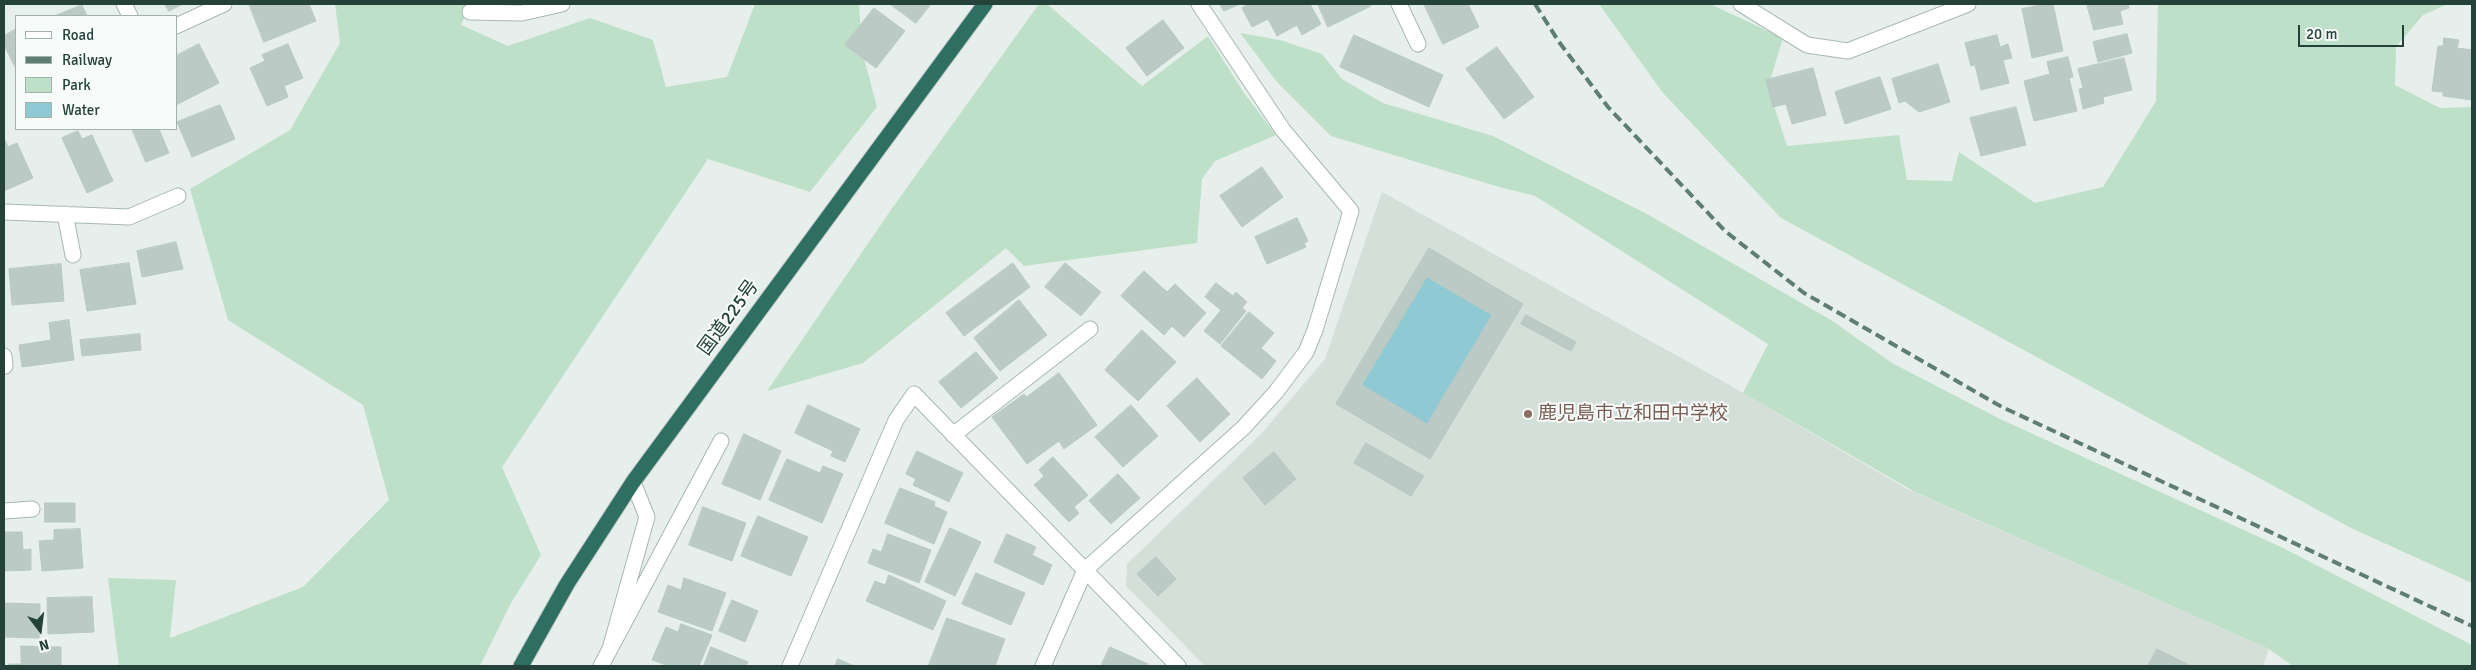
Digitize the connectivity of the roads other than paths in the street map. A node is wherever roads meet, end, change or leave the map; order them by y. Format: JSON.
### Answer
{"nodes":[{"id":1,"x":224,"y":4,"type":"edge"},
{"id":2,"x":562,"y":4,"type":"edge"},
{"id":3,"x":985,"y":4,"type":"edge"},
{"id":4,"x":1199,"y":4,"type":"edge"},
{"id":5,"x":1399,"y":4,"type":"edge"},
{"id":6,"x":1741,"y":4,"type":"edge"},
{"id":7,"x":1968,"y":4,"type":"edge"},
{"id":8,"x":470,"y":12,"type":"dead end"},
{"id":9,"x":178,"y":25,"type":"edge"},
{"id":10,"x":1418,"y":44,"type":"dead end"},
{"id":11,"x":178,"y":196,"type":"dead end"},
{"id":12,"x":4,"y":212,"type":"edge"},
{"id":13,"x":65,"y":214,"type":"junction"},
{"id":14,"x":73,"y":255,"type":"dead end"},
{"id":15,"x":1090,"y":329,"type":"dead end"},
{"id":16,"x":953,"y":435,"type":"junction"},
{"id":17,"x":721,"y":441,"type":"dead end"},
{"id":18,"x":633,"y":482,"type":"junction"},
{"id":19,"x":32,"y":509,"type":"dead end"},
{"id":20,"x":4,"y":511,"type":"edge"},
{"id":21,"x":1084,"y":570,"type":"junction"},
{"id":22,"x":610,"y":649,"type":"junction"},
{"id":23,"x":521,"y":666,"type":"edge"},
{"id":24,"x":601,"y":666,"type":"edge"},
{"id":25,"x":790,"y":666,"type":"edge"},
{"id":26,"x":1043,"y":666,"type":"edge"},
{"id":27,"x":1178,"y":666,"type":"edge"}],
"edges":[{"from":1,"to":9,"type":"street"},
{"from":2,"to":8,"type":"street"},
{"from":3,"to":18,"type":"highway","name":"国道225号"},
{"from":4,"to":21,"type":"street"},
{"from":5,"to":10,"type":"street"},
{"from":6,"to":7,"type":"street"},
{"from":11,"to":13,"type":"street"},
{"from":12,"to":13,"type":"street"},
{"from":13,"to":14,"type":"street"},
{"from":15,"to":16,"type":"street"},
{"from":16,"to":21,"type":"street"},
{"from":16,"to":25,"type":"street"},
{"from":17,"to":22,"type":"street"},
{"from":18,"to":22,"type":"street"},
{"from":18,"to":23,"type":"highway","name":"国道225号"},
{"from":19,"to":20,"type":"street"},
{"from":21,"to":26,"type":"street"},
{"from":21,"to":27,"type":"street"},
{"from":22,"to":24,"type":"street"}]}
